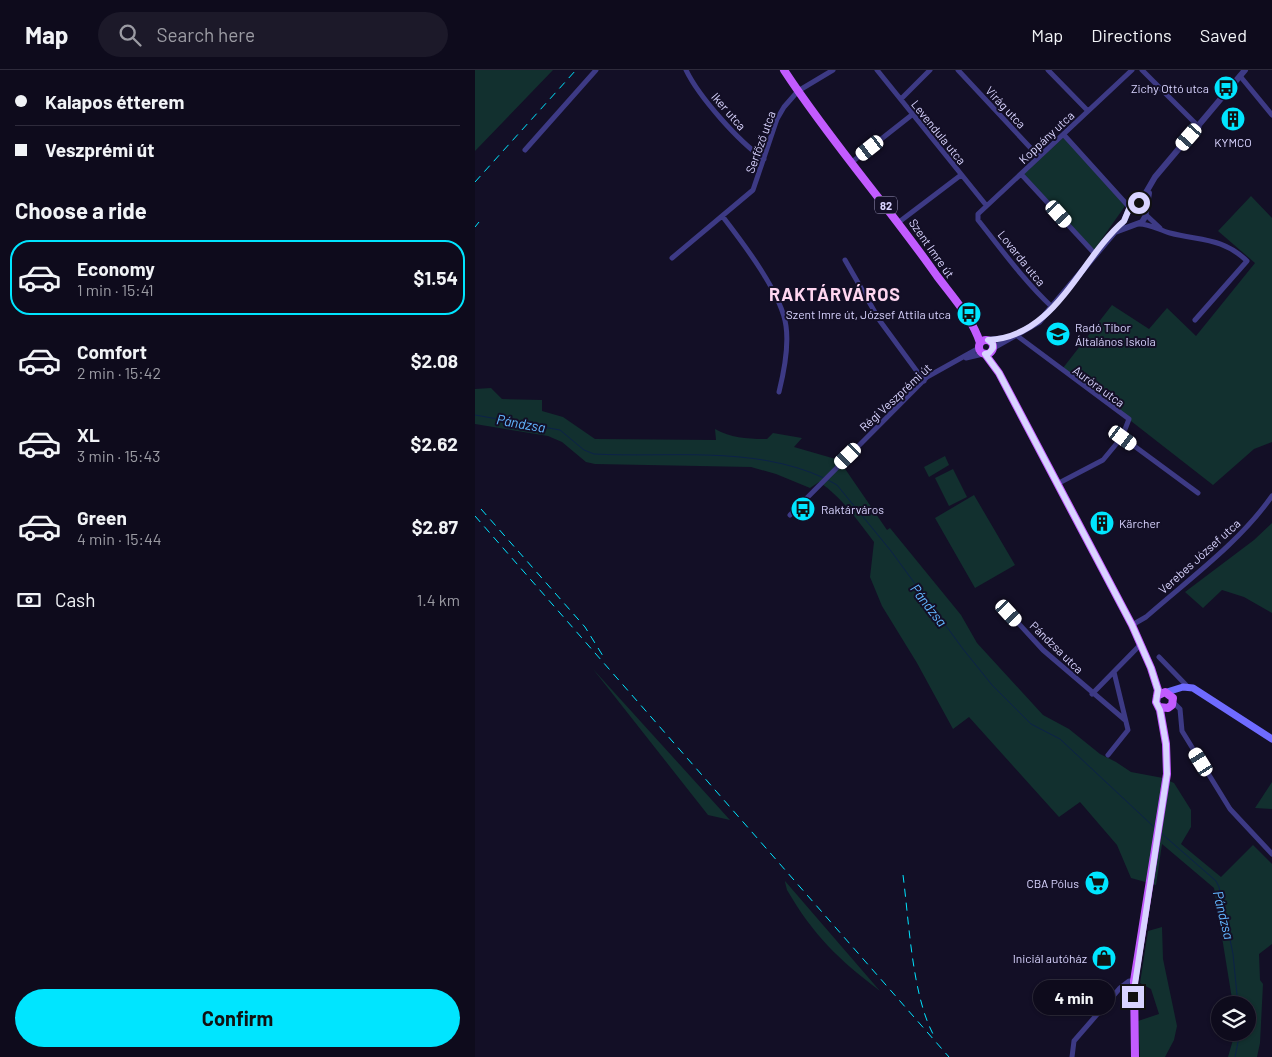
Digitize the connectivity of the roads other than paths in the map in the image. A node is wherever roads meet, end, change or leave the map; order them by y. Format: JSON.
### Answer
{"nodes":[{"id":1,"x":596,"y":70,"type":"edge"},
{"id":2,"x":687,"y":70,"type":"edge"},
{"id":3,"x":784,"y":70,"type":"edge"},
{"id":4,"x":833,"y":70,"type":"edge"},
{"id":5,"x":877,"y":70,"type":"edge"},
{"id":6,"x":930,"y":70,"type":"edge"},
{"id":7,"x":958,"y":70,"type":"edge"},
{"id":8,"x":1048,"y":70,"type":"edge"},
{"id":9,"x":1132,"y":70,"type":"edge"},
{"id":10,"x":1142,"y":70,"type":"edge"},
{"id":11,"x":1242,"y":72,"type":"edge"},
{"id":12,"x":798,"y":91,"type":"junction"},
{"id":13,"x":901,"y":100,"type":"junction"},
{"id":14,"x":1088,"y":111,"type":"junction"},
{"id":15,"x":913,"y":114,"type":"junction"},
{"id":16,"x":1272,"y":114,"type":"edge"},
{"id":17,"x":1199,"y":126,"type":"junction"},
{"id":18,"x":1064,"y":135,"type":"junction"},
{"id":19,"x":525,"y":150,"type":"dead end"},
{"id":20,"x":1039,"y":157,"type":"junction"},
{"id":21,"x":764,"y":159,"type":"junction"},
{"id":22,"x":852,"y":162,"type":"junction"},
{"id":23,"x":1021,"y":174,"type":"junction"},
{"id":24,"x":961,"y":175,"type":"junction"},
{"id":25,"x":1154,"y":180,"type":"junction"},
{"id":26,"x":986,"y":206,"type":"junction"},
{"id":27,"x":1130,"y":209,"type":"junction"},
{"id":28,"x":1145,"y":213,"type":"junction"},
{"id":29,"x":723,"y":217,"type":"junction"},
{"id":30,"x":978,"y":220,"type":"joint"},
{"id":31,"x":899,"y":222,"type":"junction"},
{"id":32,"x":1137,"y":224,"type":"junction"},
{"id":33,"x":1167,"y":232,"type":"junction"},
{"id":34,"x":1110,"y":236,"type":"junction"},
{"id":35,"x":1095,"y":254,"type":"junction"},
{"id":36,"x":672,"y":258,"type":"dead end"},
{"id":37,"x":845,"y":260,"type":"dead end"},
{"id":38,"x":1053,"y":308,"type":"junction"},
{"id":39,"x":1195,"y":320,"type":"dead end"},
{"id":40,"x":1016,"y":335,"type":"junction"},
{"id":41,"x":986,"y":347,"type":"junction"},
{"id":42,"x":924,"y":381,"type":"junction"},
{"id":43,"x":779,"y":392,"type":"dead end"},
{"id":44,"x":1123,"y":438,"type":"junction"},
{"id":45,"x":1057,"y":484,"type":"junction"},
{"id":46,"x":1198,"y":493,"type":"dead end"},
{"id":47,"x":1272,"y":496,"type":"edge"},
{"id":48,"x":790,"y":515,"type":"dead end"},
{"id":49,"x":1009,"y":613,"type":"dead end"},
{"id":50,"x":1132,"y":625,"type":"junction"},
{"id":51,"x":1141,"y":644,"type":"junction"},
{"id":52,"x":1159,"y":657,"type":"dead end"},
{"id":53,"x":1151,"y":668,"type":"junction"},
{"id":54,"x":1114,"y":672,"type":"junction"},
{"id":55,"x":1187,"y":686,"type":"junction"},
{"id":56,"x":1092,"y":694,"type":"junction"},
{"id":57,"x":1157,"y":696,"type":"junction"},
{"id":58,"x":1169,"y":700,"type":"junction"},
{"id":59,"x":1159,"y":707,"type":"junction"},
{"id":60,"x":1125,"y":720,"type":"junction"},
{"id":61,"x":1272,"y":739,"type":"edge"},
{"id":62,"x":1166,"y":744,"type":"junction"},
{"id":63,"x":1108,"y":755,"type":"dead end"},
{"id":64,"x":1272,"y":854,"type":"edge"},
{"id":65,"x":1134,"y":982,"type":"junction"},
{"id":66,"x":1072,"y":1057,"type":"edge"},
{"id":67,"x":1135,"y":1057,"type":"edge"}],
"edges":[{"from":1,"to":19,"type":"street"},
{"from":2,"to":21,"type":"street","name":"Iker utca"},
{"from":3,"to":12,"type":"main road","name":"Szent Imre út","number":"82"},
{"from":4,"to":12,"type":"street"},
{"from":5,"to":13,"type":"street","name":"Levendula utca"},
{"from":6,"to":13,"type":"street"},
{"from":7,"to":20,"type":"street","name":"Virág utca"},
{"from":8,"to":14,"type":"street"},
{"from":9,"to":14,"type":"street","name":"Koppány utca"},
{"from":10,"to":17,"type":"street"},
{"from":11,"to":16,"type":"street"},
{"from":11,"to":17,"type":"street"},
{"from":12,"to":21,"type":"street","name":"Serfőző utca"},
{"from":12,"to":22,"type":"main road","name":"Szent Imre út","number":"82"},
{"from":13,"to":15,"type":"street","name":"Levendula utca"},
{"from":14,"to":18,"type":"street","name":"Koppány utca"},
{"from":15,"to":22,"type":"street"},
{"from":15,"to":24,"type":"street","name":"Levendula utca"},
{"from":17,"to":25,"type":"street"},
{"from":18,"to":20,"type":"street","name":"Koppány utca"},
{"from":18,"to":27,"type":"street"},
{"from":20,"to":23,"type":"street","name":"Koppány utca"},
{"from":21,"to":29,"type":"street","name":"Serfőző utca"},
{"from":22,"to":31,"type":"main road","name":"Szent Imre út","number":"82"},
{"from":23,"to":26,"type":"street","name":"Koppány utca"},
{"from":23,"to":35,"type":"street"},
{"from":24,"to":26,"type":"street","name":"Levendula utca"},
{"from":24,"to":31,"type":"street"},
{"from":25,"to":27,"type":"street"},
{"from":25,"to":28,"type":"street"},
{"from":26,"to":30,"type":"street","name":"Koppány utca"},
{"from":27,"to":28,"type":"street"},
{"from":27,"to":32,"type":"street"},
{"from":27,"to":34,"type":"street"},
{"from":28,"to":32,"type":"street"},
{"from":28,"to":33,"type":"street"},
{"from":29,"to":36,"type":"street","name":"Serfőző utca"},
{"from":29,"to":43,"type":"street"},
{"from":30,"to":38,"type":"street","name":"Lovarda utca"},
{"from":31,"to":41,"type":"main road","name":"Szent Imre út","number":"82"},
{"from":32,"to":33,"type":"street"},
{"from":32,"to":34,"type":"street"},
{"from":33,"to":39,"type":"street"},
{"from":34,"to":35,"type":"street"},
{"from":35,"to":38,"type":"street"},
{"from":37,"to":42,"type":"street"},
{"from":38,"to":40,"type":"street"},
{"from":40,"to":41,"type":"street"},
{"from":40,"to":44,"type":"street","name":"Auróra utca"},
{"from":41,"to":42,"type":"street","name":"Régi Veszprémi út"},
{"from":41,"to":45,"type":"main road","name":"Szent Imre út","number":"82"},
{"from":42,"to":48,"type":"street","name":"Régi Veszprémi út"},
{"from":44,"to":45,"type":"street"},
{"from":44,"to":46,"type":"street"},
{"from":45,"to":50,"type":"main road","name":"Szent Imre út","number":"82"},
{"from":47,"to":50,"type":"street","name":"Verebes József utca"},
{"from":49,"to":56,"type":"street","name":"Pándzsa utca"},
{"from":50,"to":51,"type":"main road","name":"Szent Imre út","number":"82"},
{"from":51,"to":53,"type":"main road","name":"Szent Imre út","number":"82"},
{"from":51,"to":54,"type":"street"},
{"from":52,"to":55,"type":"street"},
{"from":53,"to":57,"type":"main road","name":"Szent Imre út","number":"82"},
{"from":53,"to":58,"type":"main road","name":"Szent Imre út","number":"82"},
{"from":54,"to":56,"type":"street"},
{"from":54,"to":60,"type":"street"},
{"from":55,"to":58,"type":"main road"},
{"from":55,"to":61,"type":"main road"},
{"from":56,"to":60,"type":"street","name":"Pándzsa utca"},
{"from":57,"to":58,"type":"main road"},
{"from":57,"to":59,"type":"main road","number":"82"},
{"from":58,"to":59,"type":"main road"},
{"from":58,"to":62,"type":"main road","number":"82"},
{"from":58,"to":64,"type":"street"},
{"from":59,"to":62,"type":"main road","number":"82"},
{"from":60,"to":63,"type":"street"},
{"from":62,"to":65,"type":"main road","number":"82"},
{"from":65,"to":66,"type":"street"},
{"from":65,"to":67,"type":"main road","number":"82"}]}
